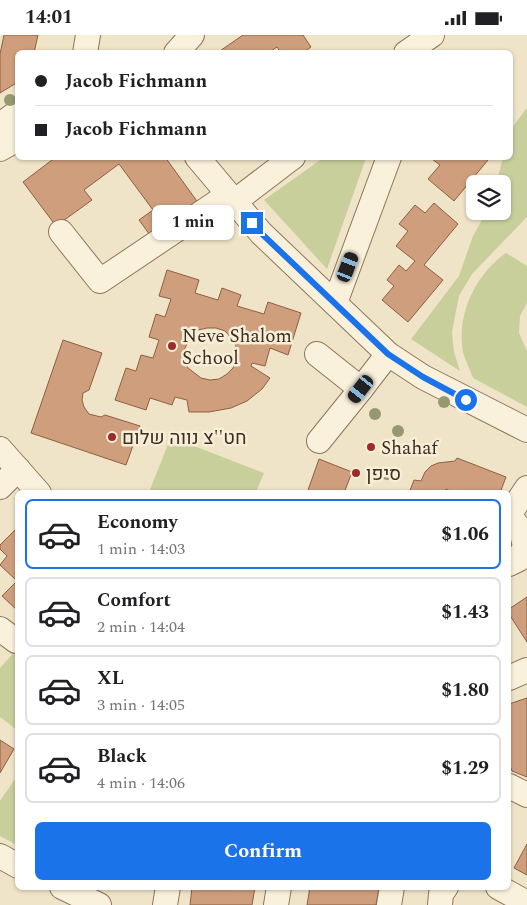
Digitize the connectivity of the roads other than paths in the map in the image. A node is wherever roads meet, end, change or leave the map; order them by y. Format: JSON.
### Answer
{"nodes":[{"id":1,"x":171,"y":35,"type":"edge"},
{"id":2,"x":192,"y":35,"type":"edge"},
{"id":3,"x":432,"y":35,"type":"edge"},
{"id":4,"x":174,"y":50,"type":"edge"},
{"id":5,"x":178,"y":50,"type":"edge"},
{"id":6,"x":410,"y":50,"type":"edge"},
{"id":7,"x":15,"y":114,"type":"edge"},
{"id":8,"x":0,"y":125,"type":"edge"},
{"id":9,"x":15,"y":141,"type":"edge"},
{"id":10,"x":0,"y":149,"type":"edge"},
{"id":11,"x":200,"y":160,"type":"edge"},
{"id":12,"x":289,"y":160,"type":"edge"},
{"id":13,"x":388,"y":160,"type":"edge"},
{"id":14,"x":231,"y":199,"type":"junction"},
{"id":15,"x":62,"y":232,"type":"dead end"},
{"id":16,"x":334,"y":303,"type":"junction"},
{"id":17,"x":317,"y":354,"type":"dead end"},
{"id":18,"x":388,"y":354,"type":"junction"},
{"id":19,"x":361,"y":389,"type":"junction"},
{"id":20,"x":527,"y":430,"type":"edge"},
{"id":21,"x":319,"y":441,"type":"dead end"},
{"id":22,"x":0,"y":449,"type":"edge"},
{"id":23,"x":18,"y":469,"type":"junction"},
{"id":24,"x":0,"y":487,"type":"edge"},
{"id":25,"x":527,"y":488,"type":"edge"},
{"id":26,"x":36,"y":490,"type":"edge"},
{"id":27,"x":511,"y":512,"type":"edge"},
{"id":28,"x":511,"y":518,"type":"edge"},
{"id":29,"x":511,"y":563,"type":"edge"},
{"id":30,"x":527,"y":671,"type":"edge"},
{"id":31,"x":511,"y":677,"type":"edge"},
{"id":32,"x":0,"y":856,"type":"edge"},
{"id":33,"x":15,"y":864,"type":"edge"},
{"id":34,"x":68,"y":890,"type":"edge"},
{"id":35,"x":168,"y":890,"type":"edge"},
{"id":36,"x":278,"y":890,"type":"edge"},
{"id":37,"x":392,"y":890,"type":"edge"},
{"id":38,"x":444,"y":890,"type":"edge"},
{"id":39,"x":503,"y":890,"type":"edge"},
{"id":40,"x":527,"y":903,"type":"edge"},
{"id":41,"x":99,"y":905,"type":"edge"},
{"id":42,"x":166,"y":905,"type":"edge"},
{"id":43,"x":276,"y":905,"type":"edge"},
{"id":44,"x":389,"y":905,"type":"edge"},
{"id":45,"x":440,"y":905,"type":"edge"}],
"edges":[{"from":1,"to":4,"type":"street"},
{"from":2,"to":5,"type":"street"},
{"from":3,"to":6,"type":"street"},
{"from":7,"to":8,"type":"street"},
{"from":9,"to":10,"type":"street"},
{"from":11,"to":14,"type":"street"},
{"from":12,"to":14,"type":"street"},
{"from":13,"to":16,"type":"street"},
{"from":14,"to":15,"type":"street"},
{"from":14,"to":16,"type":"street"},
{"from":16,"to":18,"type":"street"},
{"from":17,"to":19,"type":"street"},
{"from":18,"to":19,"type":"street"},
{"from":18,"to":20,"type":"street"},
{"from":19,"to":21,"type":"street"},
{"from":22,"to":23,"type":"street"},
{"from":23,"to":24,"type":"street"},
{"from":23,"to":26,"type":"street"},
{"from":25,"to":27,"type":"street"},
{"from":28,"to":29,"type":"street"},
{"from":30,"to":31,"type":"street"},
{"from":32,"to":33,"type":"street"},
{"from":34,"to":41,"type":"street"},
{"from":35,"to":42,"type":"street"},
{"from":36,"to":43,"type":"street"},
{"from":37,"to":44,"type":"street"},
{"from":38,"to":45,"type":"street"},
{"from":39,"to":40,"type":"street"}]}
